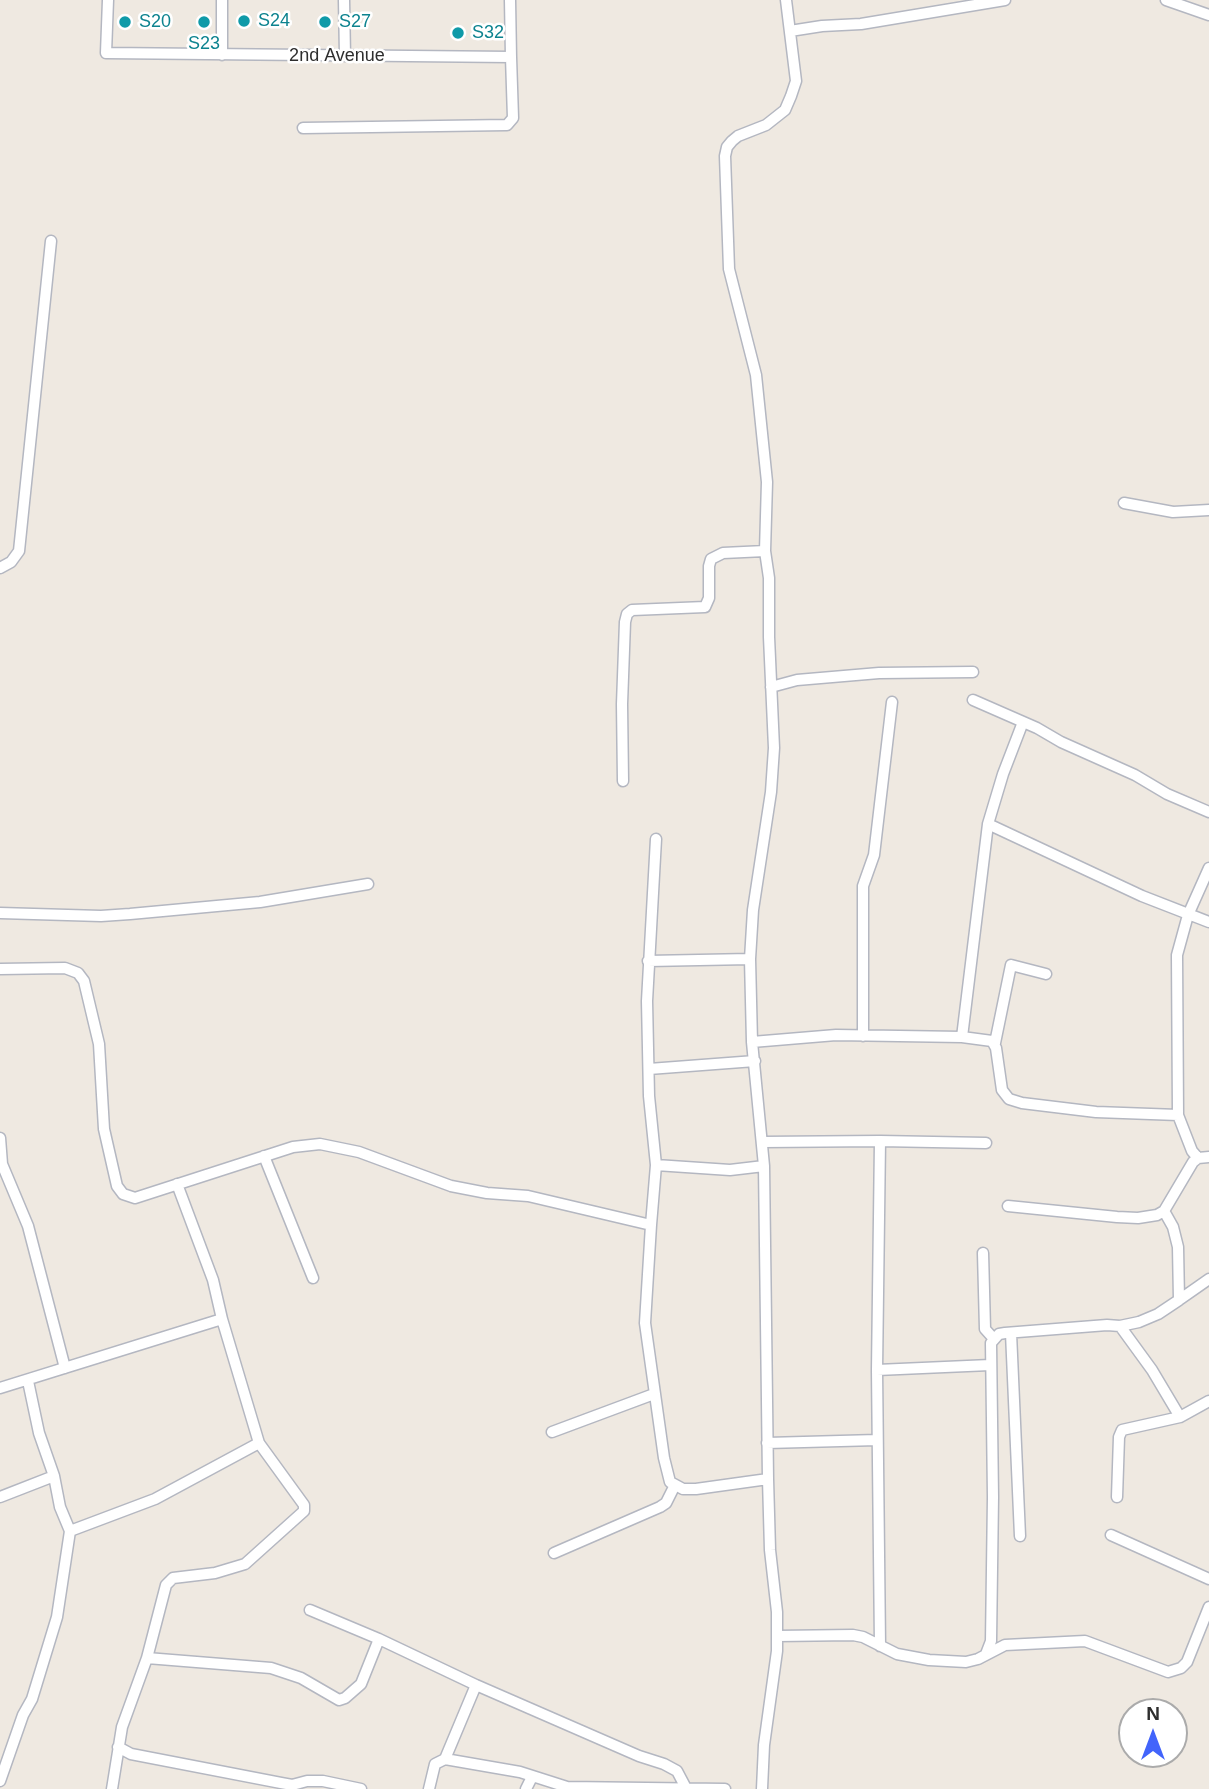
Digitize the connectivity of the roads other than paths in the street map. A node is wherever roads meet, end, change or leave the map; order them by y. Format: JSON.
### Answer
{"nodes":[{"id":1,"x":108,"y":0,"type":"edge"},
{"id":2,"x":222,"y":0,"type":"edge"},
{"id":3,"x":344,"y":0,"type":"edge"},
{"id":4,"x":510,"y":0,"type":"edge"},
{"id":5,"x":786,"y":0,"type":"edge"},
{"id":6,"x":1005,"y":0,"type":"edge"},
{"id":7,"x":1166,"y":0,"type":"edge"},
{"id":8,"x":1209,"y":15,"type":"edge"},
{"id":9,"x":790,"y":31,"type":"junction"},
{"id":10,"x":222,"y":55,"type":"junction"},
{"id":11,"x":345,"y":56,"type":"junction"},
{"id":12,"x":511,"y":57,"type":"junction"},
{"id":13,"x":303,"y":128,"type":"dead end"},
{"id":14,"x":51,"y":241,"type":"dead end"},
{"id":15,"x":1124,"y":503,"type":"dead end"},
{"id":16,"x":1209,"y":510,"type":"edge"},
{"id":17,"x":765,"y":551,"type":"junction"},
{"id":18,"x":0,"y":568,"type":"edge"},
{"id":19,"x":973,"y":672,"type":"dead end"},
{"id":20,"x":771,"y":687,"type":"junction"},
{"id":21,"x":973,"y":700,"type":"dead end"},
{"id":22,"x":892,"y":702,"type":"dead end"},
{"id":23,"x":1023,"y":722,"type":"junction"},
{"id":24,"x":623,"y":781,"type":"dead end"},
{"id":25,"x":1209,"y":813,"type":"edge"},
{"id":26,"x":988,"y":824,"type":"junction"},
{"id":27,"x":656,"y":839,"type":"dead end"},
{"id":28,"x":1209,"y":868,"type":"edge"},
{"id":29,"x":368,"y":884,"type":"dead end"},
{"id":30,"x":0,"y":913,"type":"edge"},
{"id":31,"x":1188,"y":915,"type":"junction"},
{"id":32,"x":1209,"y":922,"type":"edge"},
{"id":33,"x":750,"y":959,"type":"junction"},
{"id":34,"x":648,"y":961,"type":"junction"},
{"id":35,"x":0,"y":969,"type":"edge"},
{"id":36,"x":1046,"y":974,"type":"dead end"},
{"id":37,"x":863,"y":1036,"type":"junction"},
{"id":38,"x":962,"y":1037,"type":"junction"},
{"id":39,"x":752,"y":1042,"type":"junction"},
{"id":40,"x":995,"y":1043,"type":"junction"},
{"id":41,"x":755,"y":1061,"type":"junction"},
{"id":42,"x":649,"y":1069,"type":"junction"},
{"id":43,"x":1178,"y":1115,"type":"junction"},
{"id":44,"x":0,"y":1138,"type":"edge"},
{"id":45,"x":880,"y":1140,"type":"junction"},
{"id":46,"x":763,"y":1142,"type":"junction"},
{"id":47,"x":986,"y":1143,"type":"dead end"},
{"id":48,"x":264,"y":1156,"type":"junction"},
{"id":49,"x":1204,"y":1158,"type":"edge"},
{"id":50,"x":656,"y":1165,"type":"junction"},
{"id":51,"x":764,"y":1166,"type":"junction"},
{"id":52,"x":177,"y":1184,"type":"junction"},
{"id":53,"x":1008,"y":1206,"type":"dead end"},
{"id":54,"x":1164,"y":1211,"type":"junction"},
{"id":55,"x":651,"y":1225,"type":"junction"},
{"id":56,"x":983,"y":1253,"type":"dead end"},
{"id":57,"x":313,"y":1278,"type":"dead end"},
{"id":58,"x":1209,"y":1279,"type":"edge"},
{"id":59,"x":1178,"y":1300,"type":"junction"},
{"id":60,"x":222,"y":1319,"type":"junction"},
{"id":61,"x":1119,"y":1326,"type":"junction"},
{"id":62,"x":1011,"y":1333,"type":"junction"},
{"id":63,"x":994,"y":1339,"type":"junction"},
{"id":64,"x":990,"y":1365,"type":"junction"},
{"id":65,"x":65,"y":1368,"type":"junction"},
{"id":66,"x":877,"y":1370,"type":"junction"},
{"id":67,"x":28,"y":1381,"type":"junction"},
{"id":68,"x":0,"y":1388,"type":"edge"},
{"id":69,"x":654,"y":1394,"type":"junction"},
{"id":70,"x":1209,"y":1401,"type":"edge"},
{"id":71,"x":1181,"y":1417,"type":"junction"},
{"id":72,"x":552,"y":1432,"type":"dead end"},
{"id":73,"x":877,"y":1440,"type":"junction"},
{"id":74,"x":259,"y":1443,"type":"junction"},
{"id":75,"x":767,"y":1443,"type":"junction"},
{"id":76,"x":54,"y":1476,"type":"junction"},
{"id":77,"x":768,"y":1479,"type":"junction"},
{"id":78,"x":675,"y":1485,"type":"junction"},
{"id":79,"x":0,"y":1497,"type":"edge"},
{"id":80,"x":1117,"y":1497,"type":"dead end"},
{"id":81,"x":70,"y":1531,"type":"junction"},
{"id":82,"x":1111,"y":1535,"type":"dead end"},
{"id":83,"x":1020,"y":1536,"type":"dead end"},
{"id":84,"x":554,"y":1553,"type":"dead end"},
{"id":85,"x":1209,"y":1579,"type":"edge"},
{"id":86,"x":1209,"y":1607,"type":"edge"},
{"id":87,"x":310,"y":1610,"type":"dead end"},
{"id":88,"x":777,"y":1636,"type":"junction"},
{"id":89,"x":379,"y":1639,"type":"junction"},
{"id":90,"x":995,"y":1644,"type":"junction"},
{"id":91,"x":880,"y":1646,"type":"junction"},
{"id":92,"x":147,"y":1658,"type":"junction"},
{"id":93,"x":476,"y":1685,"type":"junction"},
{"id":94,"x":118,"y":1747,"type":"junction"},
{"id":95,"x":445,"y":1759,"type":"junction"},
{"id":96,"x":532,"y":1777,"type":"junction"},
{"id":97,"x":0,"y":1782,"type":"edge"},
{"id":98,"x":307,"y":1785,"type":"edge"},
{"id":99,"x":686,"y":1788,"type":"edge"},
{"id":100,"x":112,"y":1789,"type":"edge"},
{"id":101,"x":361,"y":1789,"type":"edge"},
{"id":102,"x":429,"y":1789,"type":"edge"},
{"id":103,"x":526,"y":1789,"type":"edge"},
{"id":104,"x":725,"y":1789,"type":"edge"},
{"id":105,"x":762,"y":1789,"type":"edge"}],
"edges":[{"from":1,"to":10,"type":"street","name":"2nd Avenue"},
{"from":2,"to":10,"type":"street"},
{"from":3,"to":11,"type":"street"},
{"from":4,"to":12,"type":"street"},
{"from":5,"to":9,"type":"street"},
{"from":6,"to":9,"type":"street"},
{"from":7,"to":8,"type":"street"},
{"from":9,"to":17,"type":"street"},
{"from":10,"to":11,"type":"street","name":"2nd Avenue"},
{"from":11,"to":12,"type":"street","name":"2nd Avenue"},
{"from":12,"to":13,"type":"street"},
{"from":14,"to":18,"type":"street"},
{"from":15,"to":16,"type":"street"},
{"from":17,"to":20,"type":"street"},
{"from":17,"to":24,"type":"street"},
{"from":19,"to":20,"type":"street"},
{"from":20,"to":33,"type":"street"},
{"from":21,"to":23,"type":"street"},
{"from":22,"to":37,"type":"street"},
{"from":23,"to":25,"type":"street"},
{"from":23,"to":26,"type":"street"},
{"from":26,"to":31,"type":"street"},
{"from":26,"to":38,"type":"street"},
{"from":27,"to":34,"type":"street"},
{"from":28,"to":31,"type":"street"},
{"from":29,"to":30,"type":"street"},
{"from":31,"to":32,"type":"street"},
{"from":31,"to":43,"type":"street"},
{"from":33,"to":34,"type":"street"},
{"from":33,"to":39,"type":"street"},
{"from":34,"to":42,"type":"street"},
{"from":35,"to":52,"type":"street"},
{"from":36,"to":40,"type":"street"},
{"from":37,"to":38,"type":"street"},
{"from":37,"to":39,"type":"street"},
{"from":38,"to":40,"type":"street"},
{"from":39,"to":41,"type":"street"},
{"from":40,"to":43,"type":"street"},
{"from":41,"to":42,"type":"street"},
{"from":41,"to":46,"type":"street"},
{"from":42,"to":50,"type":"street"},
{"from":43,"to":49,"type":"street"},
{"from":44,"to":65,"type":"street"},
{"from":45,"to":46,"type":"street"},
{"from":45,"to":47,"type":"street"},
{"from":45,"to":66,"type":"street"},
{"from":46,"to":51,"type":"street"},
{"from":48,"to":52,"type":"street"},
{"from":48,"to":55,"type":"street"},
{"from":48,"to":57,"type":"street"},
{"from":49,"to":54,"type":"street"},
{"from":50,"to":51,"type":"street"},
{"from":50,"to":55,"type":"street"},
{"from":51,"to":75,"type":"street"},
{"from":52,"to":60,"type":"street"},
{"from":53,"to":54,"type":"street"},
{"from":54,"to":59,"type":"street"},
{"from":55,"to":69,"type":"street"},
{"from":56,"to":63,"type":"street"},
{"from":58,"to":59,"type":"street"},
{"from":59,"to":61,"type":"street"},
{"from":60,"to":65,"type":"street"},
{"from":60,"to":74,"type":"street"},
{"from":61,"to":62,"type":"street"},
{"from":61,"to":71,"type":"street"},
{"from":62,"to":63,"type":"street"},
{"from":62,"to":83,"type":"street"},
{"from":63,"to":64,"type":"street"},
{"from":64,"to":66,"type":"street"},
{"from":64,"to":90,"type":"street"},
{"from":65,"to":67,"type":"street"},
{"from":66,"to":73,"type":"street"},
{"from":67,"to":68,"type":"street"},
{"from":67,"to":76,"type":"street"},
{"from":69,"to":72,"type":"street"},
{"from":69,"to":78,"type":"street"},
{"from":70,"to":71,"type":"street"},
{"from":71,"to":80,"type":"street"},
{"from":73,"to":75,"type":"street"},
{"from":73,"to":91,"type":"street"},
{"from":74,"to":81,"type":"street"},
{"from":74,"to":92,"type":"street"},
{"from":75,"to":77,"type":"street"},
{"from":76,"to":79,"type":"street"},
{"from":76,"to":81,"type":"street"},
{"from":77,"to":78,"type":"street"},
{"from":77,"to":88,"type":"street"},
{"from":78,"to":84,"type":"street"},
{"from":81,"to":97,"type":"street"},
{"from":82,"to":85,"type":"street"},
{"from":86,"to":90,"type":"street"},
{"from":87,"to":89,"type":"street"},
{"from":88,"to":91,"type":"street"},
{"from":88,"to":105,"type":"street"},
{"from":89,"to":92,"type":"street"},
{"from":89,"to":93,"type":"street"},
{"from":90,"to":91,"type":"street"},
{"from":92,"to":94,"type":"street"},
{"from":93,"to":95,"type":"street"},
{"from":93,"to":99,"type":"street"},
{"from":94,"to":98,"type":"street"},
{"from":94,"to":100,"type":"street"},
{"from":95,"to":96,"type":"street"},
{"from":95,"to":102,"type":"street"},
{"from":96,"to":99,"type":"street"},
{"from":96,"to":103,"type":"street"},
{"from":98,"to":101,"type":"street"},
{"from":99,"to":104,"type":"street"}]}
